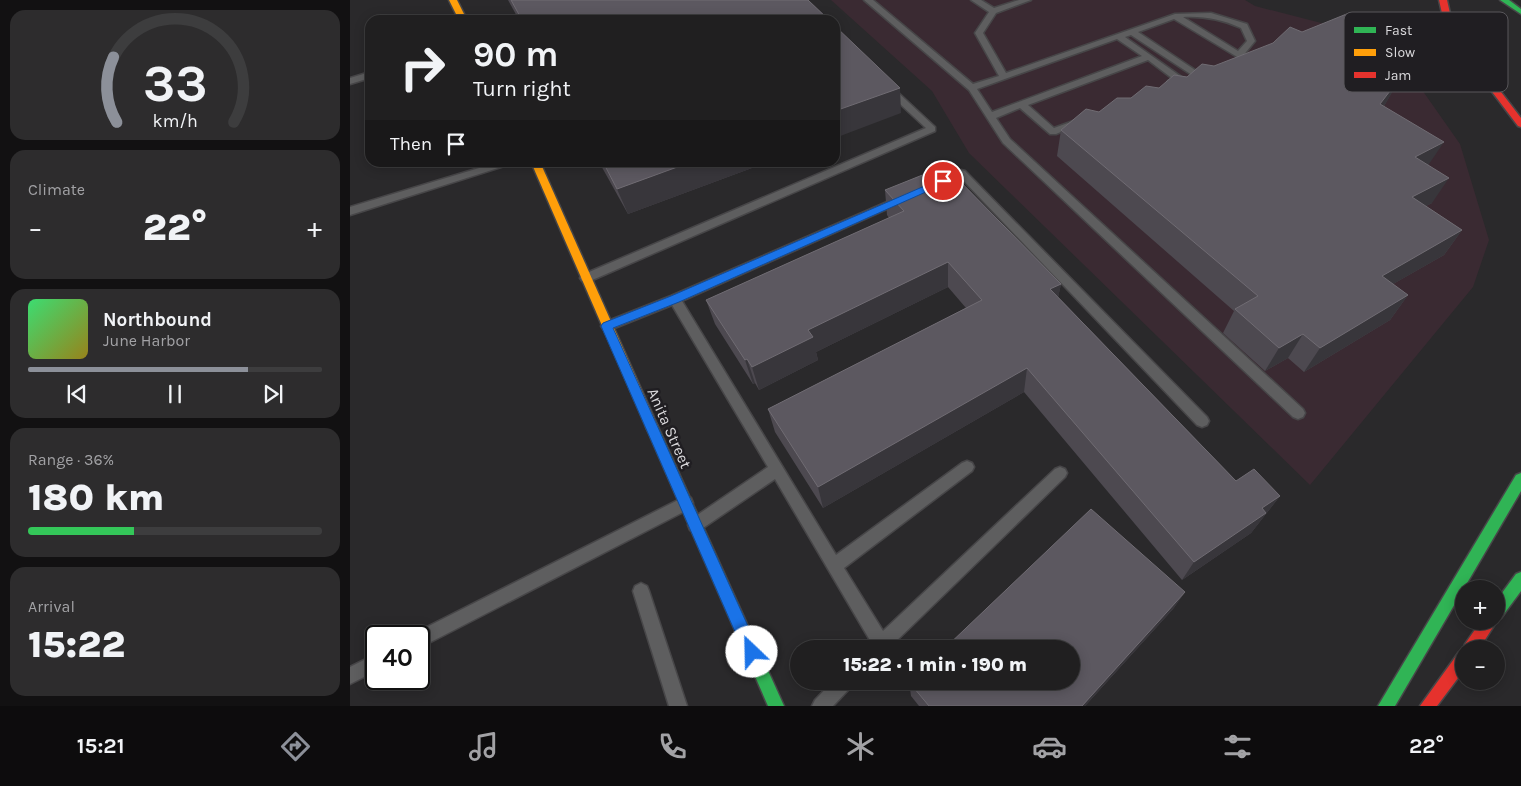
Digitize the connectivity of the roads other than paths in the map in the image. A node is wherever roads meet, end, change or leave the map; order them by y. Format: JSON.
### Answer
{"nodes":[{"id":1,"x":453,"y":0,"type":"edge"},
{"id":2,"x":868,"y":0,"type":"edge"},
{"id":3,"x":975,"y":0,"type":"edge"},
{"id":4,"x":1027,"y":0,"type":"edge"},
{"id":5,"x":1504,"y":0,"type":"edge"},
{"id":6,"x":993,"y":11,"type":"junction"},
{"id":7,"x":1521,"y":12,"type":"edge"},
{"id":8,"x":460,"y":15,"type":"edge"},
{"id":9,"x":1175,"y":16,"type":"junction"},
{"id":10,"x":1131,"y":31,"type":"junction"},
{"id":11,"x":1118,"y":36,"type":"junction"},
{"id":12,"x":1149,"y":57,"type":"junction"},
{"id":13,"x":1195,"y":74,"type":"edge"},
{"id":14,"x":365,"y":76,"type":"edge"},
{"id":15,"x":1004,"y":77,"type":"junction"},
{"id":16,"x":350,"y":81,"type":"edge"},
{"id":17,"x":883,"y":83,"type":"edge"},
{"id":18,"x":1162,"y":87,"type":"edge"},
{"id":19,"x":972,"y":88,"type":"junction"},
{"id":20,"x":1497,"y":92,"type":"edge"},
{"id":21,"x":1022,"y":105,"type":"junction"},
{"id":22,"x":990,"y":116,"type":"junction"},
{"id":23,"x":1090,"y":117,"type":"edge"},
{"id":24,"x":1521,"y":124,"type":"edge"},
{"id":25,"x":495,"y":167,"type":"edge"},
{"id":26,"x":537,"y":167,"type":"edge"},
{"id":27,"x":350,"y":211,"type":"edge"},
{"id":28,"x":586,"y":278,"type":"junction"},
{"id":29,"x":675,"y":299,"type":"junction"},
{"id":30,"x":607,"y":326,"type":"junction"},
{"id":31,"x":1298,"y":413,"type":"dead end"},
{"id":32,"x":1202,"y":421,"type":"dead end"},
{"id":33,"x":967,"y":467,"type":"dead end"},
{"id":34,"x":777,"y":469,"type":"junction"},
{"id":35,"x":1060,"y":473,"type":"dead end"},
{"id":36,"x":1521,"y":479,"type":"edge"},
{"id":37,"x":686,"y":503,"type":"junction"},
{"id":38,"x":695,"y":525,"type":"junction"},
{"id":39,"x":834,"y":566,"type":"junction"},
{"id":40,"x":1521,"y":579,"type":"edge"},
{"id":41,"x":641,"y":591,"type":"dead end"},
{"id":42,"x":1505,"y":601,"type":"edge"},
{"id":43,"x":430,"y":634,"type":"edge"},
{"id":44,"x":876,"y":640,"type":"edge"},
{"id":45,"x":885,"y":640,"type":"edge"},
{"id":46,"x":365,"y":668,"type":"edge"},
{"id":47,"x":1455,"y":669,"type":"edge"},
{"id":48,"x":350,"y":676,"type":"edge"},
{"id":49,"x":836,"y":690,"type":"edge"},
{"id":50,"x":678,"y":706,"type":"edge"},
{"id":51,"x":776,"y":706,"type":"edge"},
{"id":52,"x":821,"y":706,"type":"edge"},
{"id":53,"x":1386,"y":706,"type":"edge"},
{"id":54,"x":1428,"y":706,"type":"edge"}],
"edges":[{"from":1,"to":8,"type":"main road"},
{"from":2,"to":19,"type":"lane"},
{"from":3,"to":6,"type":"lane"},
{"from":4,"to":6,"type":"lane"},
{"from":5,"to":7,"type":"main road"},
{"from":6,"to":15,"type":"lane"},
{"from":9,"to":9,"type":"lane"},
{"from":9,"to":10,"type":"lane"},
{"from":10,"to":11,"type":"lane"},
{"from":10,"to":13,"type":"lane"},
{"from":11,"to":12,"type":"lane"},
{"from":11,"to":15,"type":"lane"},
{"from":12,"to":18,"type":"lane"},
{"from":12,"to":21,"type":"lane"},
{"from":14,"to":16,"type":"lane"},
{"from":15,"to":19,"type":"lane"},
{"from":17,"to":28,"type":"lane"},
{"from":19,"to":22,"type":"lane"},
{"from":20,"to":24,"type":"main road"},
{"from":21,"to":22,"type":"lane"},
{"from":21,"to":23,"type":"lane"},
{"from":22,"to":31,"type":"lane"},
{"from":25,"to":27,"type":"lane"},
{"from":26,"to":28,"type":"main road","name":"Anita Street"},
{"from":28,"to":30,"type":"main road","name":"Anita Street"},
{"from":29,"to":30,"type":"lane"},
{"from":29,"to":32,"type":"lane"},
{"from":29,"to":34,"type":"lane"},
{"from":30,"to":37,"type":"main road","name":"Anita Street"},
{"from":33,"to":39,"type":"lane"},
{"from":34,"to":38,"type":"lane"},
{"from":34,"to":39,"type":"lane"},
{"from":35,"to":45,"type":"lane"},
{"from":36,"to":53,"type":"main road"},
{"from":37,"to":38,"type":"main road","name":"Anita Street"},
{"from":37,"to":43,"type":"lane"},
{"from":38,"to":51,"type":"main road","name":"Anita Street"},
{"from":39,"to":44,"type":"lane"},
{"from":40,"to":42,"type":"main road"},
{"from":41,"to":50,"type":"lane"},
{"from":46,"to":48,"type":"lane"},
{"from":47,"to":54,"type":"main road"},
{"from":49,"to":52,"type":"lane"}]}
